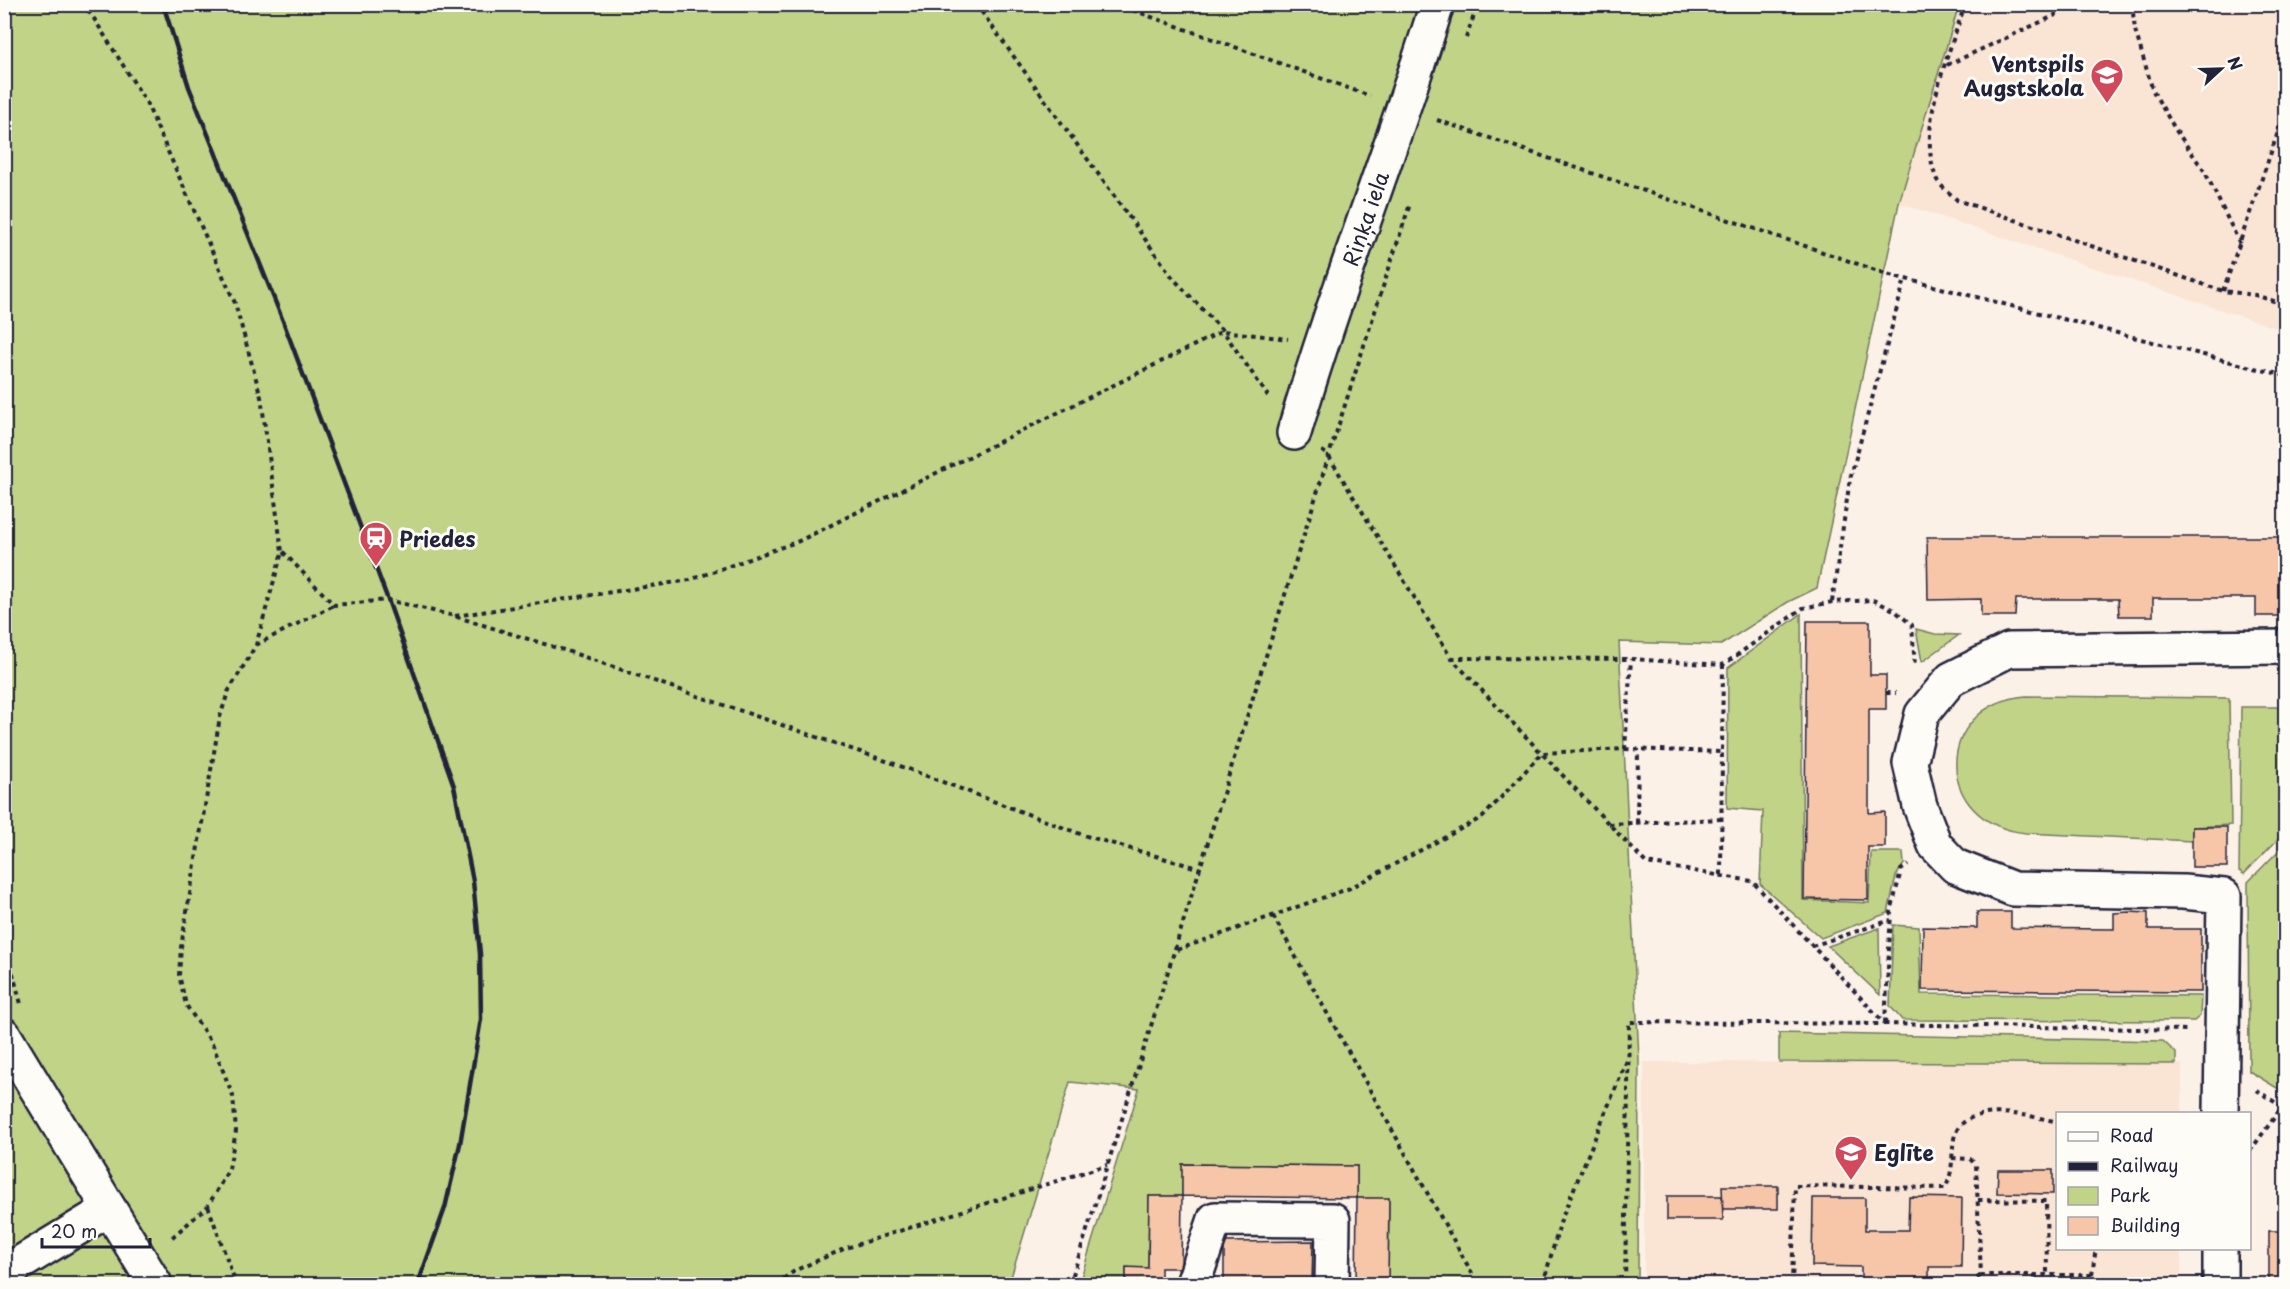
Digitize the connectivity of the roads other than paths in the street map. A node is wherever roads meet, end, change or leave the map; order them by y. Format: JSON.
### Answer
{"nodes":[{"id":1,"x":1437,"y":4,"type":"edge"},
{"id":2,"x":1294,"y":433,"type":"road end"},
{"id":3,"x":2286,"y":647,"type":"edge"},
{"id":4,"x":4,"y":1035,"type":"edge"},
{"id":5,"x":2222,"y":1112,"type":"edge"},
{"id":6,"x":109,"y":1209,"type":"junction"},
{"id":7,"x":2220,"y":1250,"type":"edge"},
{"id":8,"x":4,"y":1273,"type":"edge"},
{"id":9,"x":148,"y":1274,"type":"edge"},
{"id":10,"x":1193,"y":1284,"type":"edge"},
{"id":11,"x":1332,"y":1284,"type":"edge"},
{"id":12,"x":2220,"y":1284,"type":"edge"}],
"edges":[{"from":1,"to":2,"type":"street","name":"Riņķa iela"},
{"from":3,"to":5,"type":"street"},
{"from":4,"to":6,"type":"street"},
{"from":6,"to":8,"type":"street"},
{"from":6,"to":9,"type":"street"},
{"from":7,"to":12,"type":"street"},
{"from":10,"to":11,"type":"street"}]}
